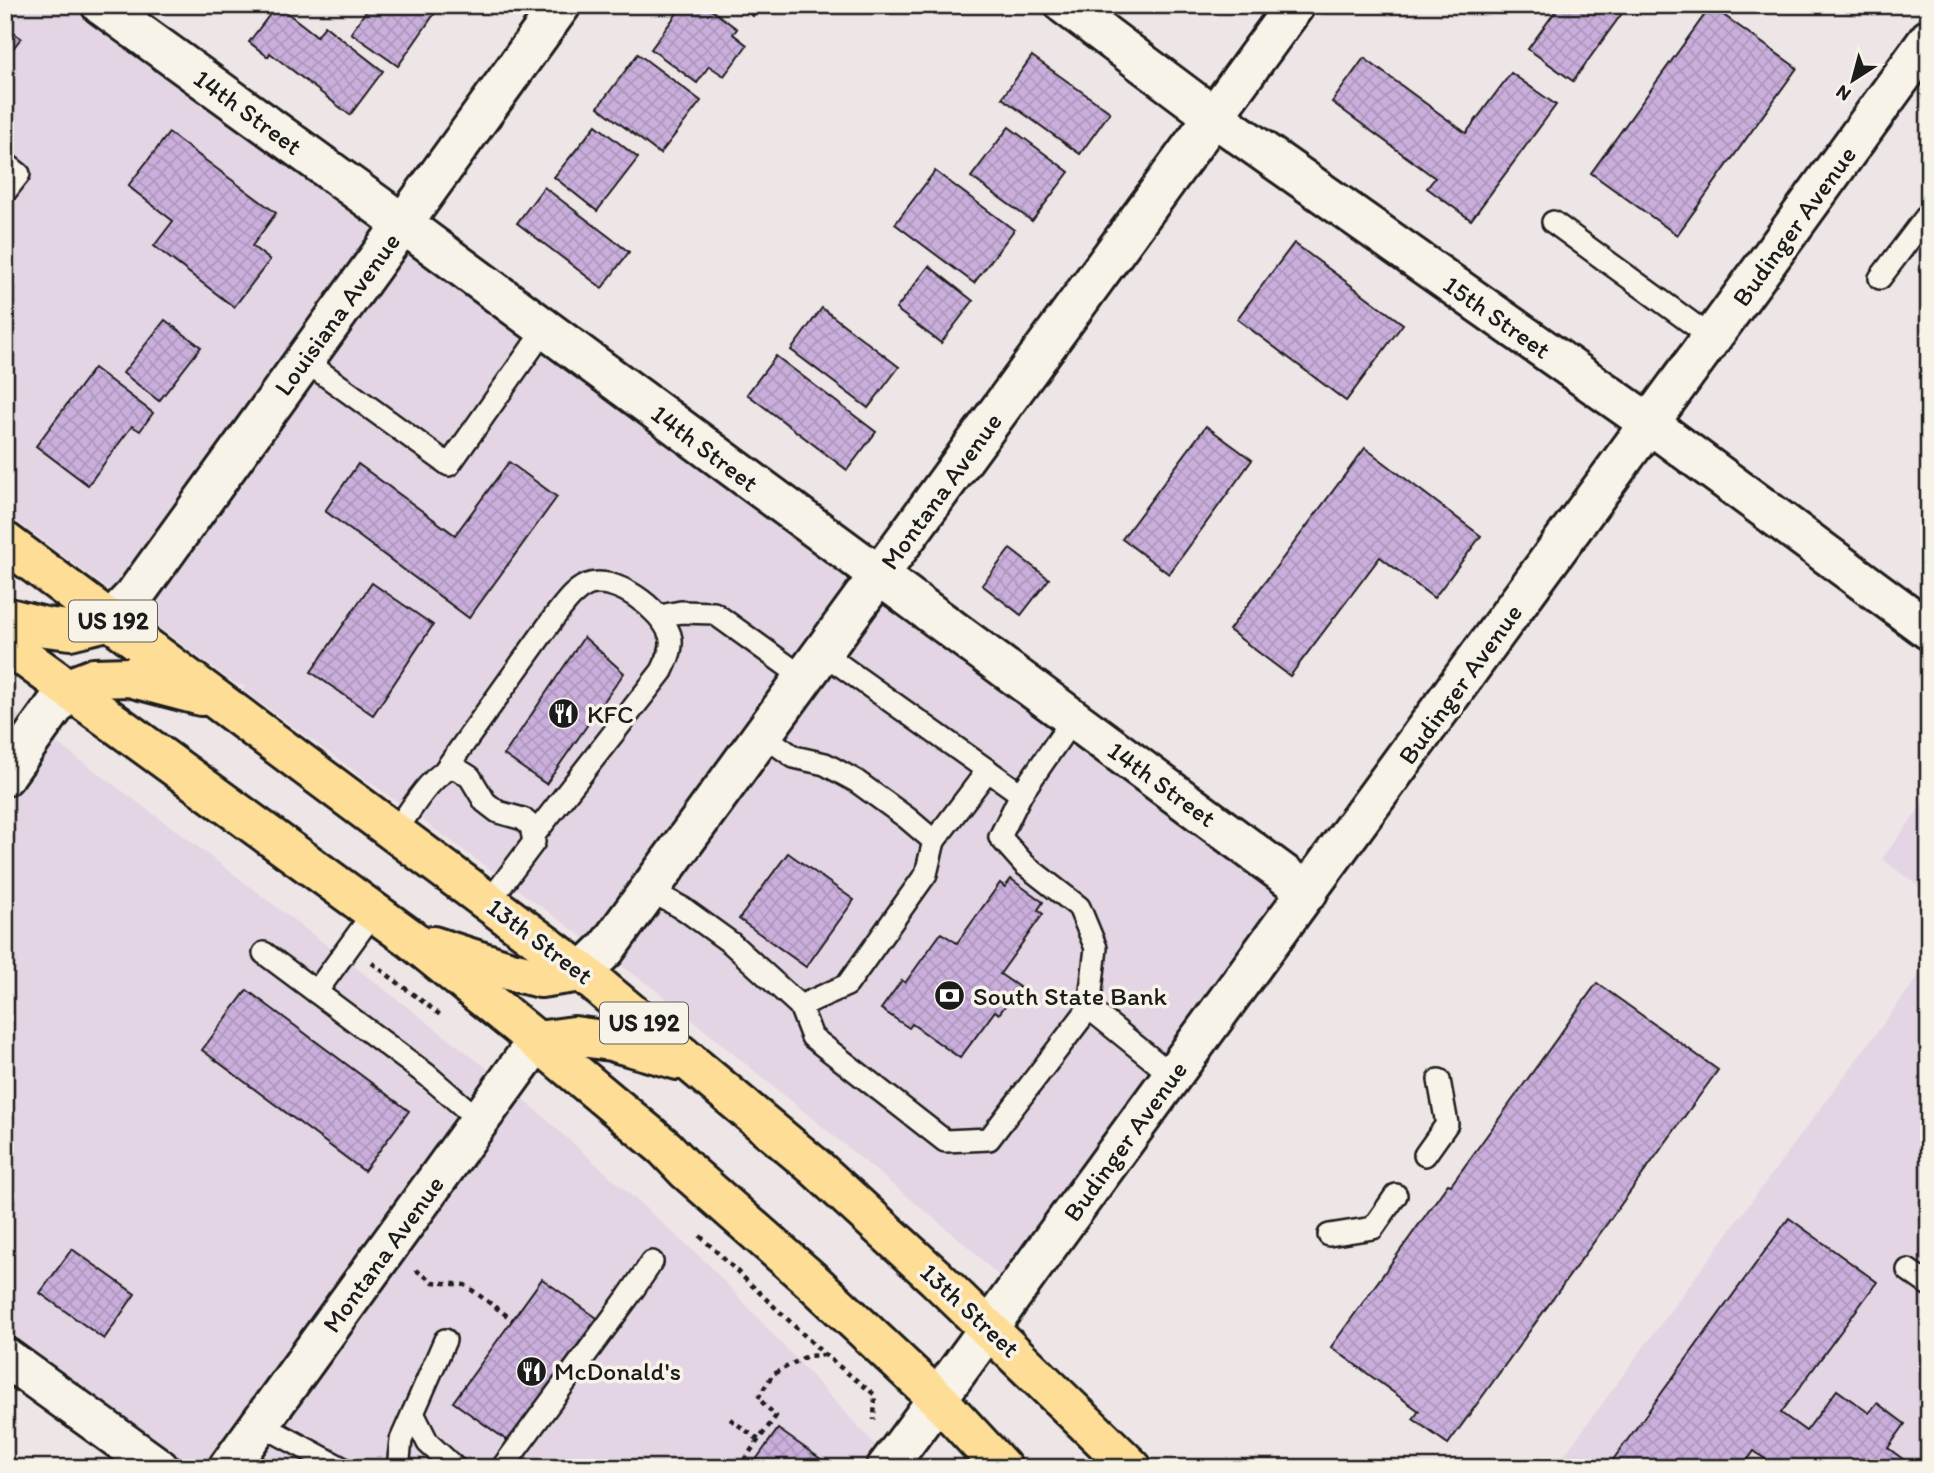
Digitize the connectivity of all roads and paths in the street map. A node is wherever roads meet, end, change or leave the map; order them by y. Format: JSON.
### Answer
{"nodes":[{"id":1,"x":101,"y":5,"type":"edge"},
{"id":2,"x":561,"y":5,"type":"edge"},
{"id":3,"x":1065,"y":5,"type":"edge"},
{"id":4,"x":1295,"y":5,"type":"edge"},
{"id":5,"x":1929,"y":38,"type":"edge"},
{"id":6,"x":1213,"y":116,"type":"junction"},
{"id":7,"x":5,"y":163,"type":"edge"},
{"id":8,"x":5,"y":192,"type":"edge"},
{"id":9,"x":1929,"y":213,"type":"edge"},
{"id":10,"x":1553,"y":222,"type":"dead end"},
{"id":11,"x":402,"y":223,"type":"junction"},
{"id":12,"x":1880,"y":278,"type":"dead end"},
{"id":13,"x":545,"y":329,"type":"junction"},
{"id":14,"x":1712,"y":338,"type":"junction"},
{"id":15,"x":304,"y":360,"type":"junction"},
{"id":16,"x":1650,"y":424,"type":"junction"},
{"id":17,"x":5,"y":542,"type":"edge"},
{"id":18,"x":879,"y":577,"type":"junction"},
{"id":19,"x":660,"y":616,"type":"junction"},
{"id":20,"x":5,"y":617,"type":"edge"},
{"id":21,"x":111,"y":620,"type":"junction"},
{"id":22,"x":1929,"y":630,"type":"edge"},
{"id":23,"x":5,"y":643,"type":"edge"},
{"id":24,"x":814,"y":666,"type":"junction"},
{"id":25,"x":68,"y":688,"type":"junction"},
{"id":26,"x":220,"y":701,"type":"junction"},
{"id":27,"x":1073,"y":719,"type":"junction"},
{"id":28,"x":763,"y":734,"type":"junction"},
{"id":29,"x":445,"y":770,"type":"junction"},
{"id":30,"x":988,"y":770,"type":"junction"},
{"id":31,"x":5,"y":775,"type":"edge"},
{"id":32,"x":1021,"y":794,"type":"junction"},
{"id":33,"x":395,"y":832,"type":"junction"},
{"id":34,"x":534,"y":835,"type":"junction"},
{"id":35,"x":934,"y":841,"type":"junction"},
{"id":36,"x":649,"y":890,"type":"junction"},
{"id":37,"x":1308,"y":892,"type":"junction"},
{"id":38,"x":489,"y":902,"type":"junction"},
{"id":39,"x":374,"y":912,"type":"junction"},
{"id":40,"x":411,"y":939,"type":"junction"},
{"id":41,"x":351,"y":946,"type":"junction"},
{"id":42,"x":264,"y":953,"type":"dead end"},
{"id":43,"x":582,"y":972,"type":"junction"},
{"id":44,"x":316,"y":992,"type":"junction"},
{"id":45,"x":800,"y":1006,"type":"junction"},
{"id":46,"x":1089,"y":1008,"type":"junction"},
{"id":47,"x":446,"y":1020,"type":"dead end"},
{"id":48,"x":537,"y":1041,"type":"junction"},
{"id":49,"x":694,"y":1065,"type":"junction"},
{"id":50,"x":1173,"y":1076,"type":"junction"},
{"id":51,"x":1439,"y":1080,"type":"dead end"},
{"id":52,"x":480,"y":1121,"type":"junction"},
{"id":53,"x":1425,"y":1155,"type":"dead end"},
{"id":54,"x":1396,"y":1195,"type":"dead end"},
{"id":55,"x":1329,"y":1235,"type":"dead end"},
{"id":56,"x":699,"y":1236,"type":"dead end"},
{"id":57,"x":652,"y":1262,"type":"dead end"},
{"id":58,"x":409,"y":1265,"type":"dead end"},
{"id":59,"x":1908,"y":1270,"type":"dead end"},
{"id":60,"x":1929,"y":1285,"type":"edge"},
{"id":61,"x":513,"y":1320,"type":"dead end"},
{"id":62,"x":988,"y":1327,"type":"junction"},
{"id":63,"x":445,"y":1340,"type":"dead end"},
{"id":64,"x":825,"y":1354,"type":"junction"},
{"id":65,"x":5,"y":1357,"type":"edge"},
{"id":66,"x":938,"y":1399,"type":"junction"},
{"id":67,"x":413,"y":1413,"type":"junction"},
{"id":68,"x":730,"y":1419,"type":"dead end"},
{"id":69,"x":260,"y":1424,"type":"junction"},
{"id":70,"x":873,"y":1427,"type":"dead end"},
{"id":71,"x":759,"y":1440,"type":"junction"},
{"id":72,"x":159,"y":1468,"type":"edge"},
{"id":73,"x":228,"y":1468,"type":"edge"},
{"id":74,"x":342,"y":1468,"type":"edge"},
{"id":75,"x":398,"y":1468,"type":"edge"},
{"id":76,"x":455,"y":1468,"type":"edge"},
{"id":77,"x":502,"y":1468,"type":"edge"},
{"id":78,"x":738,"y":1468,"type":"edge"},
{"id":79,"x":886,"y":1468,"type":"edge"},
{"id":80,"x":1002,"y":1468,"type":"edge"},
{"id":81,"x":1132,"y":1468,"type":"edge"}],
"edges":[{"from":1,"to":11,"type":"street","name":"14th Street"},
{"from":2,"to":11,"type":"street","name":"Louisiana Avenue"},
{"from":3,"to":6,"type":"street","name":"15th Street"},
{"from":4,"to":6,"type":"street","name":"Montana Avenue"},
{"from":5,"to":14,"type":"street","name":"Budinger Avenue"},
{"from":6,"to":16,"type":"street","name":"15th Street"},
{"from":6,"to":18,"type":"street","name":"Montana Avenue"},
{"from":7,"to":8,"type":"lane"},
{"from":9,"to":12,"type":"lane"},
{"from":10,"to":14,"type":"lane"},
{"from":11,"to":13,"type":"street","name":"14th Street"},
{"from":11,"to":15,"type":"street","name":"Louisiana Avenue"},
{"from":13,"to":15,"type":"lane"},
{"from":13,"to":18,"type":"street","name":"14th Street"},
{"from":14,"to":16,"type":"street","name":"Budinger Avenue"},
{"from":15,"to":21,"type":"street","name":"Louisiana Avenue"},
{"from":16,"to":22,"type":"street","name":"15th Street"},
{"from":16,"to":37,"type":"street","name":"Budinger Avenue"},
{"from":17,"to":21,"type":"highway","name":"13th Street","number":"US 192"},
{"from":18,"to":24,"type":"street","name":"Montana Avenue"},
{"from":18,"to":27,"type":"street","name":"14th Street"},
{"from":19,"to":24,"type":"lane"},
{"from":19,"to":29,"type":"lane"},
{"from":19,"to":34,"type":"lane"},
{"from":20,"to":21,"type":"highway"},
{"from":21,"to":26,"type":"highway","name":"13th Street","number":"US 192"},
{"from":23,"to":25,"type":"highway","number":"US 192"},
{"from":24,"to":28,"type":"street","name":"Montana Avenue"},
{"from":24,"to":30,"type":"lane"},
{"from":25,"to":26,"type":"highway"},
{"from":25,"to":31,"type":"street"},
{"from":25,"to":39,"type":"highway","number":"US 192"},
{"from":26,"to":33,"type":"highway","name":"13th Street","number":"US 192"},
{"from":27,"to":32,"type":"lane"},
{"from":27,"to":37,"type":"street","name":"14th Street"},
{"from":28,"to":35,"type":"lane"},
{"from":28,"to":36,"type":"street","name":"Montana Avenue"},
{"from":29,"to":33,"type":"lane"},
{"from":29,"to":34,"type":"lane"},
{"from":30,"to":32,"type":"lane"},
{"from":30,"to":35,"type":"lane"},
{"from":32,"to":46,"type":"lane"},
{"from":33,"to":38,"type":"highway","name":"13th Street","number":"US 192"},
{"from":34,"to":38,"type":"lane"},
{"from":35,"to":45,"type":"lane"},
{"from":36,"to":43,"type":"street","name":"Montana Avenue"},
{"from":36,"to":45,"type":"lane"},
{"from":37,"to":50,"type":"street","name":"Budinger Avenue"},
{"from":38,"to":43,"type":"highway","name":"13th Street","number":"US 192"},
{"from":39,"to":40,"type":"highway","number":"US 192"},
{"from":39,"to":41,"type":"lane"},
{"from":40,"to":43,"type":"highway"},
{"from":40,"to":48,"type":"highway","number":"US 192"},
{"from":41,"to":44,"type":"lane"},
{"from":41,"to":47,"type":"path"},
{"from":42,"to":44,"type":"lane"},
{"from":43,"to":49,"type":"highway","name":"13th Street","number":"US 192"},
{"from":44,"to":52,"type":"lane"},
{"from":45,"to":46,"type":"lane"},
{"from":46,"to":50,"type":"lane"},
{"from":48,"to":49,"type":"highway"},
{"from":48,"to":52,"type":"street","name":"Montana Avenue"},
{"from":48,"to":66,"type":"highway","number":"US 192"},
{"from":49,"to":62,"type":"highway","name":"13th Street","number":"US 192"},
{"from":50,"to":62,"type":"street","name":"Budinger Avenue"},
{"from":51,"to":53,"type":"lane"},
{"from":52,"to":69,"type":"street","name":"Montana Avenue"},
{"from":54,"to":55,"type":"lane"},
{"from":56,"to":64,"type":"path"},
{"from":57,"to":77,"type":"lane"},
{"from":58,"to":61,"type":"path"},
{"from":59,"to":60,"type":"lane"},
{"from":62,"to":66,"type":"street","name":"Budinger Avenue"},
{"from":62,"to":81,"type":"highway","name":"13th Street","number":"US 192"},
{"from":63,"to":67,"type":"lane"},
{"from":64,"to":70,"type":"path"},
{"from":64,"to":71,"type":"path"},
{"from":65,"to":72,"type":"street"},
{"from":66,"to":79,"type":"street","name":"Budinger Avenue"},
{"from":66,"to":80,"type":"highway","number":"US 192"},
{"from":67,"to":75,"type":"lane"},
{"from":67,"to":76,"type":"lane"},
{"from":68,"to":71,"type":"path"},
{"from":69,"to":73,"type":"street","name":"Montana Avenue"},
{"from":69,"to":74,"type":"lane"},
{"from":71,"to":78,"type":"path"}]}
